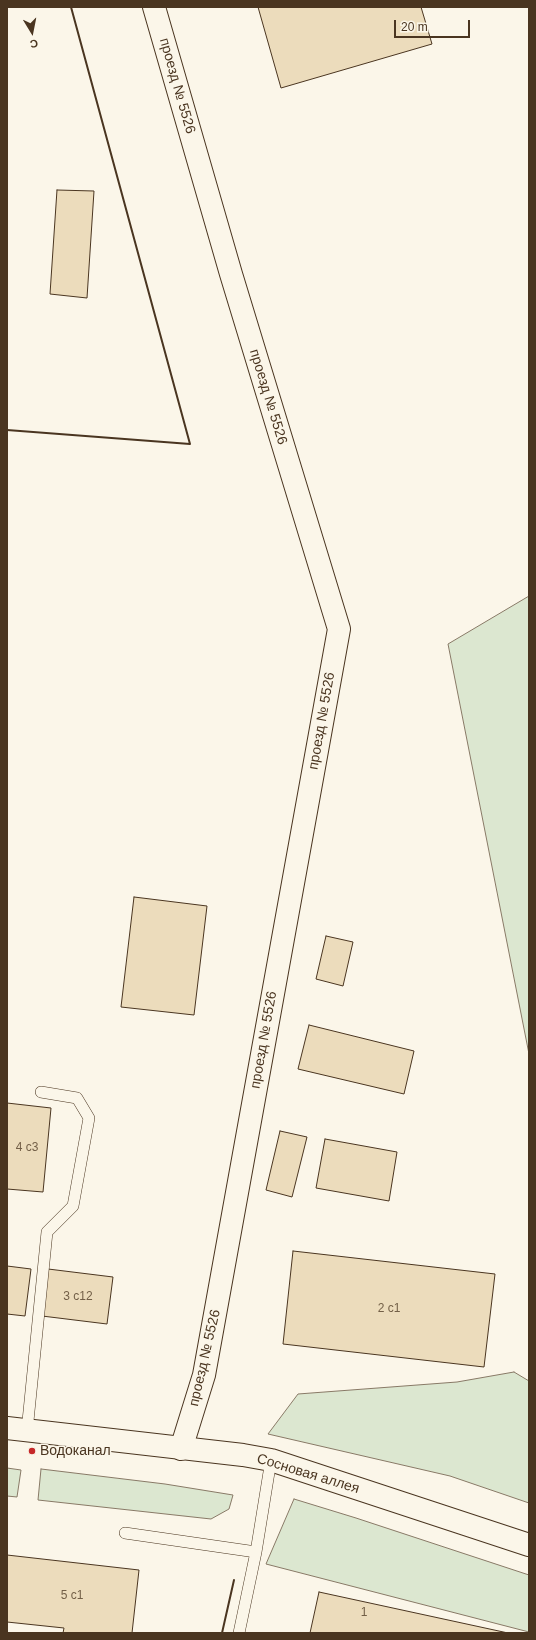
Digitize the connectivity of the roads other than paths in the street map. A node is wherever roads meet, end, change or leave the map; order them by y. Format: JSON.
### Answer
{"nodes":[{"id":1,"x":154,"y":7,"type":"edge"},
{"id":2,"x":41,"y":1092,"type":"dead end"},
{"id":3,"x":17,"y":1430,"type":"edge"},
{"id":4,"x":181,"y":1449,"type":"junction"},
{"id":5,"x":271,"y":1460,"type":"junction"},
{"id":6,"x":125,"y":1533,"type":"dead end"},
{"id":7,"x":529,"y":1545,"type":"edge"},
{"id":8,"x":256,"y":1552,"type":"junction"},
{"id":9,"x":239,"y":1633,"type":"edge"}],
"edges":[{"from":1,"to":4,"type":"street","name":"проезд № 5526"},
{"from":2,"to":3,"type":"lane"},
{"from":3,"to":4,"type":"street","name":"Сосновая аллея"},
{"from":4,"to":5,"type":"street","name":"Сосновая аллея"},
{"from":5,"to":7,"type":"street","name":"Сосновая аллея"},
{"from":5,"to":8,"type":"lane"},
{"from":6,"to":8,"type":"lane"},
{"from":8,"to":9,"type":"lane"}]}
